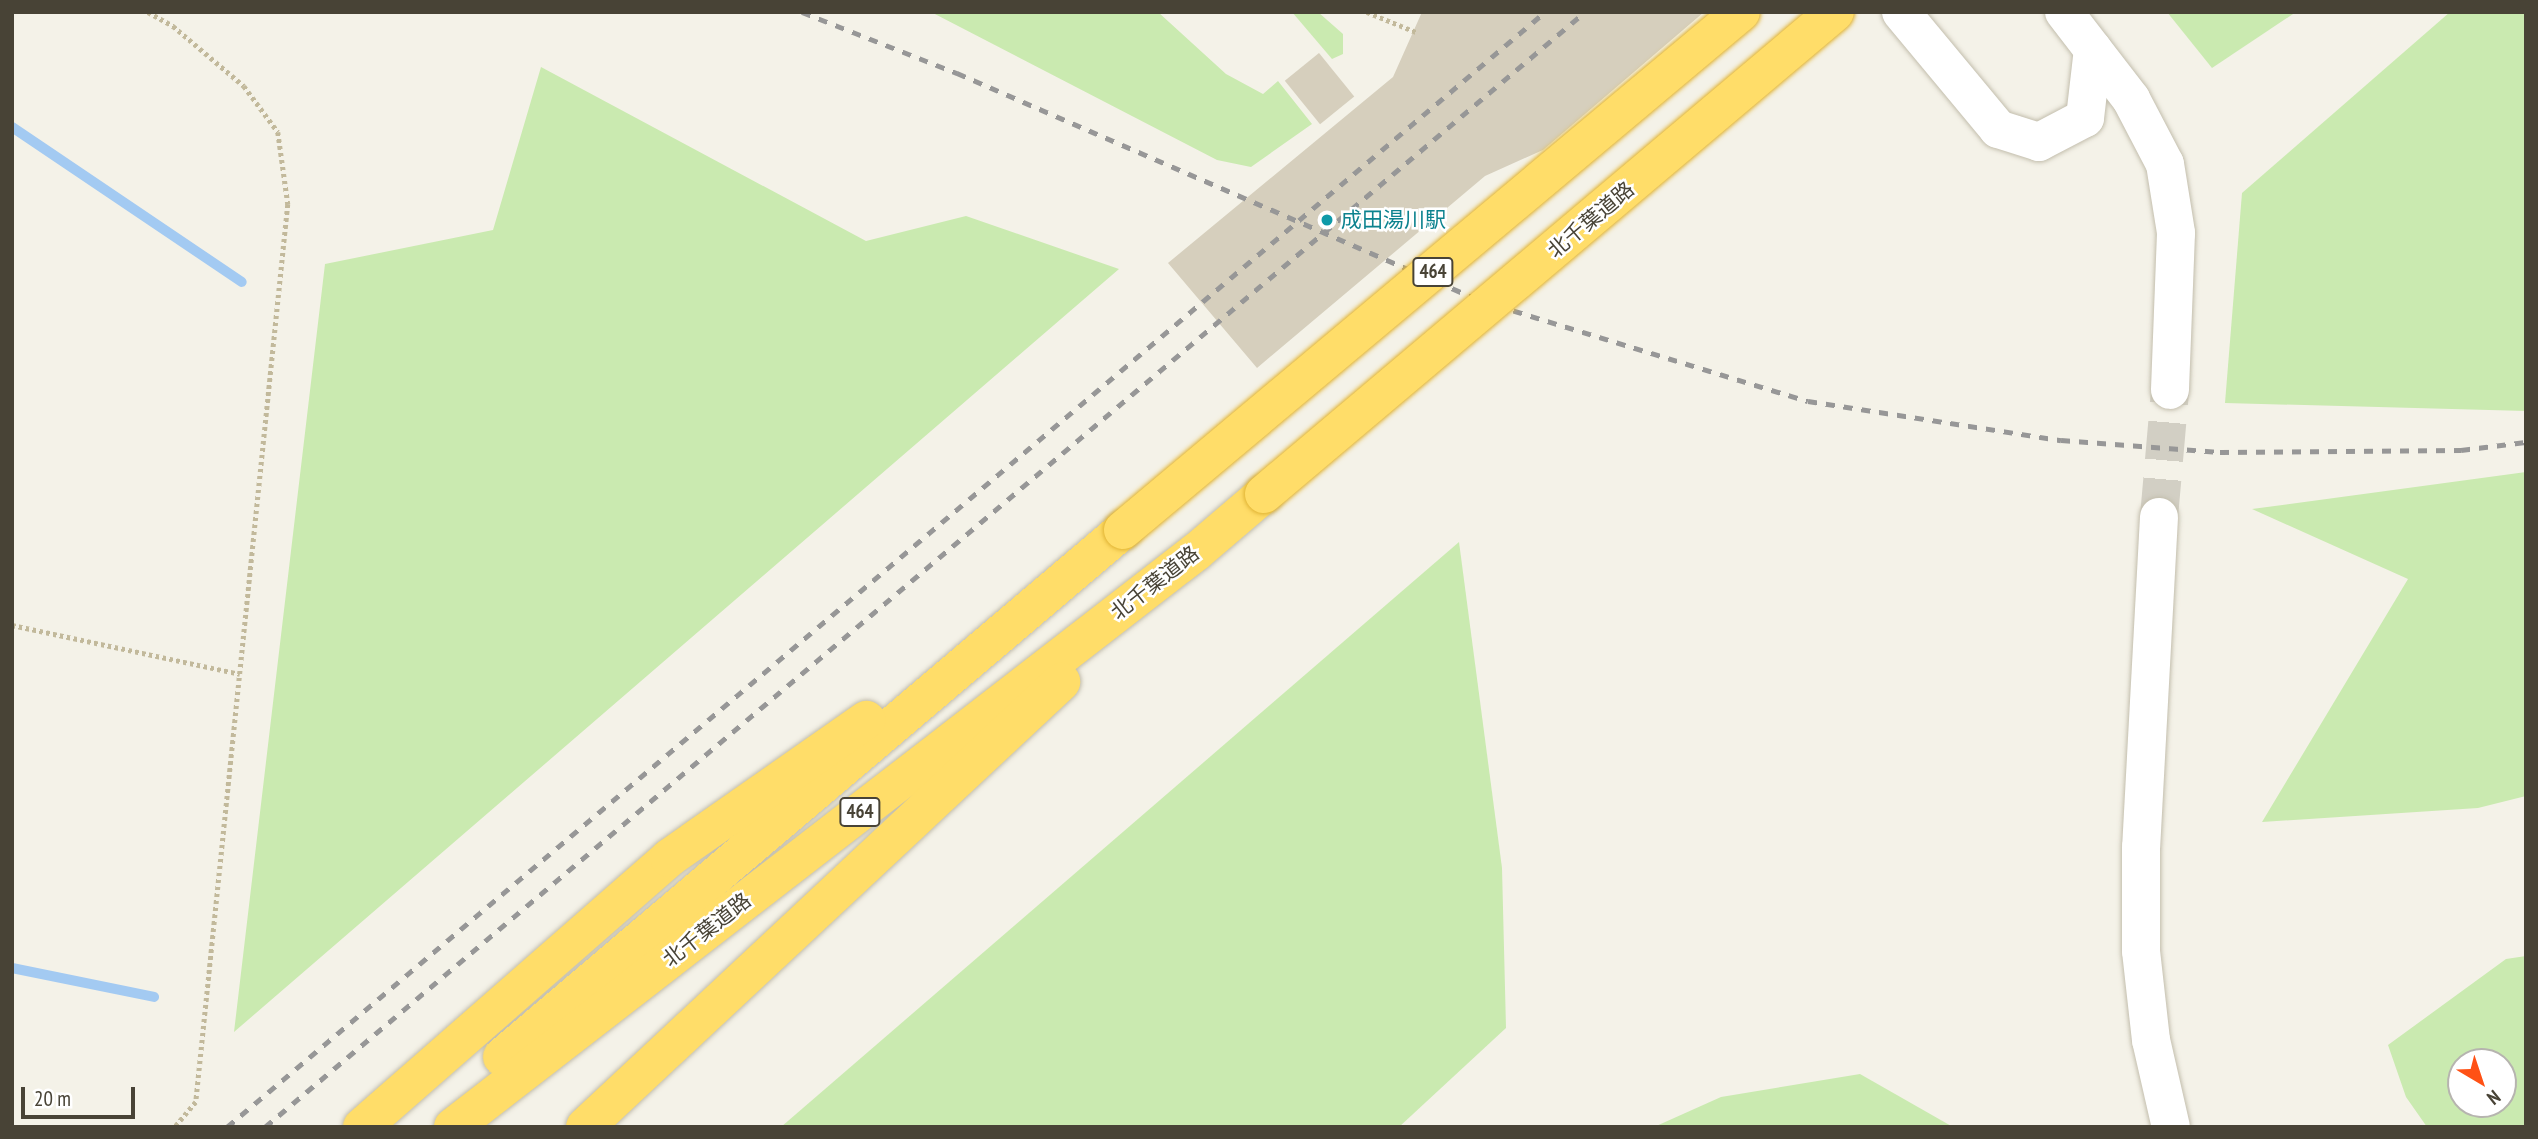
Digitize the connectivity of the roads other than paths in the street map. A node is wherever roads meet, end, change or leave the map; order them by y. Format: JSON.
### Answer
{"nodes":[{"id":1,"x":1741,"y":12,"type":"edge"},
{"id":2,"x":1835,"y":12,"type":"edge"},
{"id":3,"x":1901,"y":12,"type":"edge"},
{"id":4,"x":2064,"y":12,"type":"edge"},
{"id":5,"x":2093,"y":49,"type":"junction"},
{"id":6,"x":2169,"y":390,"type":"tunnel mouth"},
{"id":7,"x":2159,"y":517,"type":"tunnel mouth"},
{"id":8,"x":1196,"y":552,"type":"junction"},
{"id":9,"x":1052,"y":590,"type":"junction"},
{"id":10,"x":362,"y":1127,"type":"edge"},
{"id":11,"x":431,"y":1127,"type":"edge"},
{"id":12,"x":453,"y":1127,"type":"edge"},
{"id":13,"x":585,"y":1127,"type":"edge"},
{"id":14,"x":2171,"y":1127,"type":"edge"}],
"edges":[{"from":1,"to":9,"type":"highway","name":"北千葉道路","number":"464","bridge":true},
{"from":2,"to":8,"type":"highway","name":"北千葉道路","number":"464","bridge":true},
{"from":3,"to":5,"type":"street"},
{"from":4,"to":5,"type":"street"},
{"from":5,"to":6,"type":"street"},
{"from":7,"to":14,"type":"street"},
{"from":8,"to":12,"type":"highway","name":"北千葉道路","number":"464"},
{"from":8,"to":13,"type":"highway"},
{"from":9,"to":10,"type":"highway"},
{"from":9,"to":11,"type":"highway","name":"北千葉道路","number":"464"}]}
